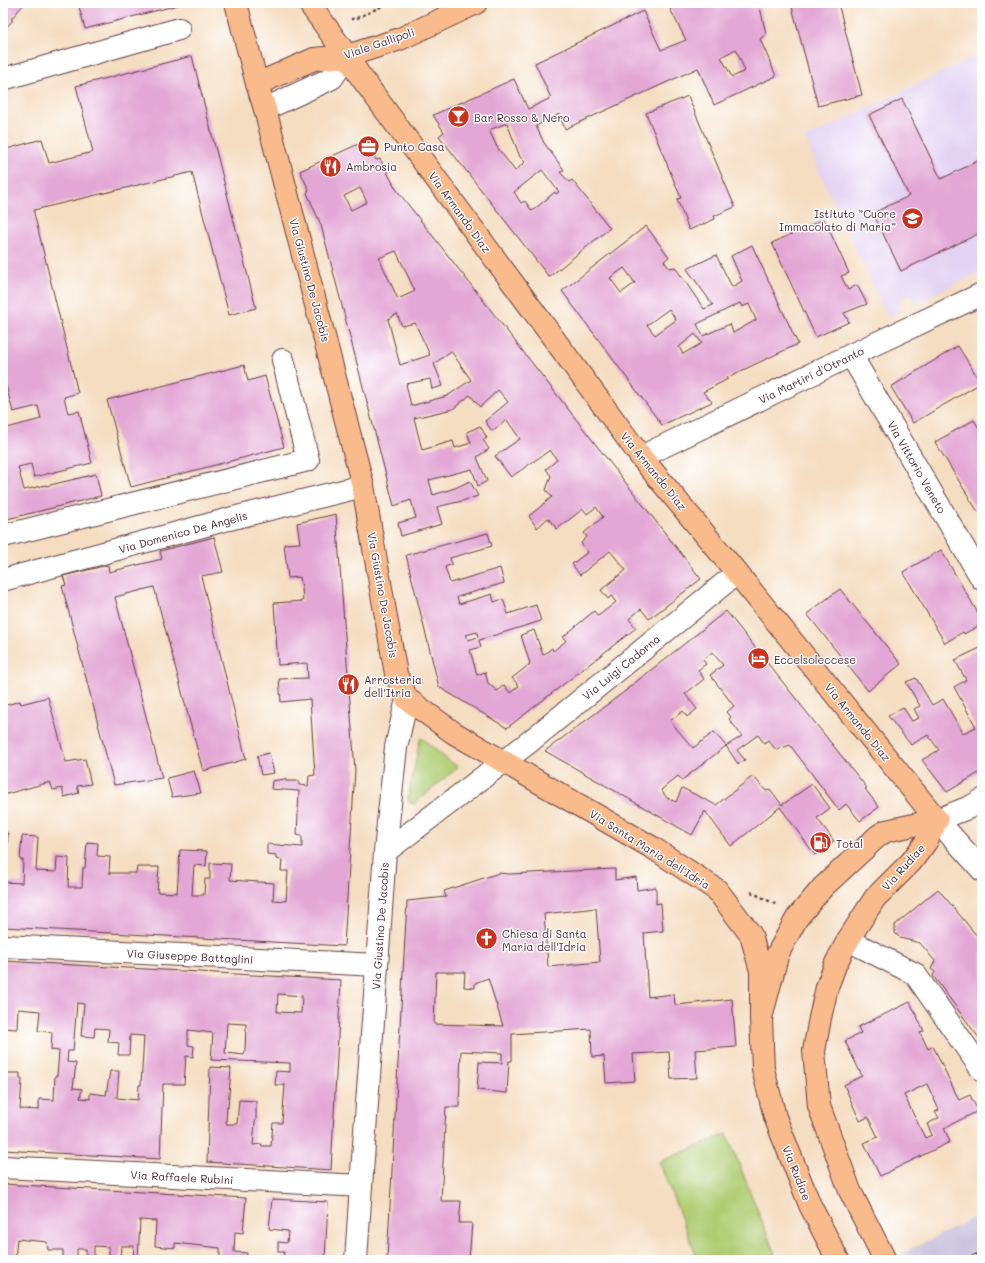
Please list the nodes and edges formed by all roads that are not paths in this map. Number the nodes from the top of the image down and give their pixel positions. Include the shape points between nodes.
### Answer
1 (236, 3) edge
2 (309, 3) edge
3 (476, 3) edge
4 (179, 28) dead end
5 (347, 56) junction
6 (3, 79) edge
7 (257, 84) junction
8 (265, 109) junction
9 (982, 294) edge
10 (851, 355) junction
11 (283, 360) dead end
12 (641, 457) junction
13 (363, 486) junction
14 (3, 536) edge
15 (738, 573) junction
16 (982, 578) edge
17 (3, 580) edge
18 (407, 699) junction
19 (503, 761) junction
20 (982, 800) edge
21 (937, 820) junction
22 (384, 852) junction
23 (982, 870) edge
24 (848, 940) junction
25 (3, 946) edge
26 (377, 965) junction
27 (761, 1018) junction
28 (982, 1070) edge
29 (3, 1167) edge
30 (361, 1186) junction
31 (356, 1260) edge
32 (838, 1260) edge
33 (885, 1260) edge

1 - 7 main road, Via Giustino De Jacobis
2 - 5 main road, Via Armando Diaz
3 - 5 main road, Viale Gallipoli via 400,38
4 - 6 street
5 - 7 main road, Viale Gallipoli via 314,59
5 - 8 street via 332,78
5 - 12 main road, Via Armando Diaz
7 - 8 main road, Via Giustino De Jacobis
8 - 13 main road, Via Giustino De Jacobis
9 - 10 street, Via Martiri d'Otranto
10 - 12 street, Via Martiri d'Otranto
10 - 16 street, Via Vittorio Veneto
11 - 14 street via 308,460
12 - 15 main road, Via Armando Diaz
13 - 17 street, Via Domenico De Angelis
13 - 18 main road, Via Giustino De Jacobis via 396,674
15 - 19 street, Via Luigi Cadorna
15 - 21 main road, Via Armando Diaz
18 - 19 main road, Via Santa Maria dell'Idria via 454,733
18 - 22 street, Via Giustino De Jacobis via 396,747
19 - 22 street, Via Luigi Cadorna
19 - 27 main road, Via Santa Maria dell'Idria via 653,848 717,890 751,935 761,971
20 - 21 street
21 - 23 street, Via Armando Diaz
21 - 24 main road, Via Rudiae via 926,842 911,862 875,898
21 - 27 main road, Via Rudiae via 886,831 823,887 797,918 778,954
22 - 26 street, Via Giustino De Jacobis
24 - 28 street via 915,974
24 - 33 main road, Via Rudiae via 827,987 814,1052 819,1106 850,1191
25 - 26 street, Via Giuseppe Battaglini
26 - 30 street, Via Giustino De Jacobis
27 - 32 main road, Via Rudiae via 763,1069 775,1117 810,1205
29 - 30 street, Via Raffaele Rubini
30 - 31 street, Via Giustino De Jacobis

